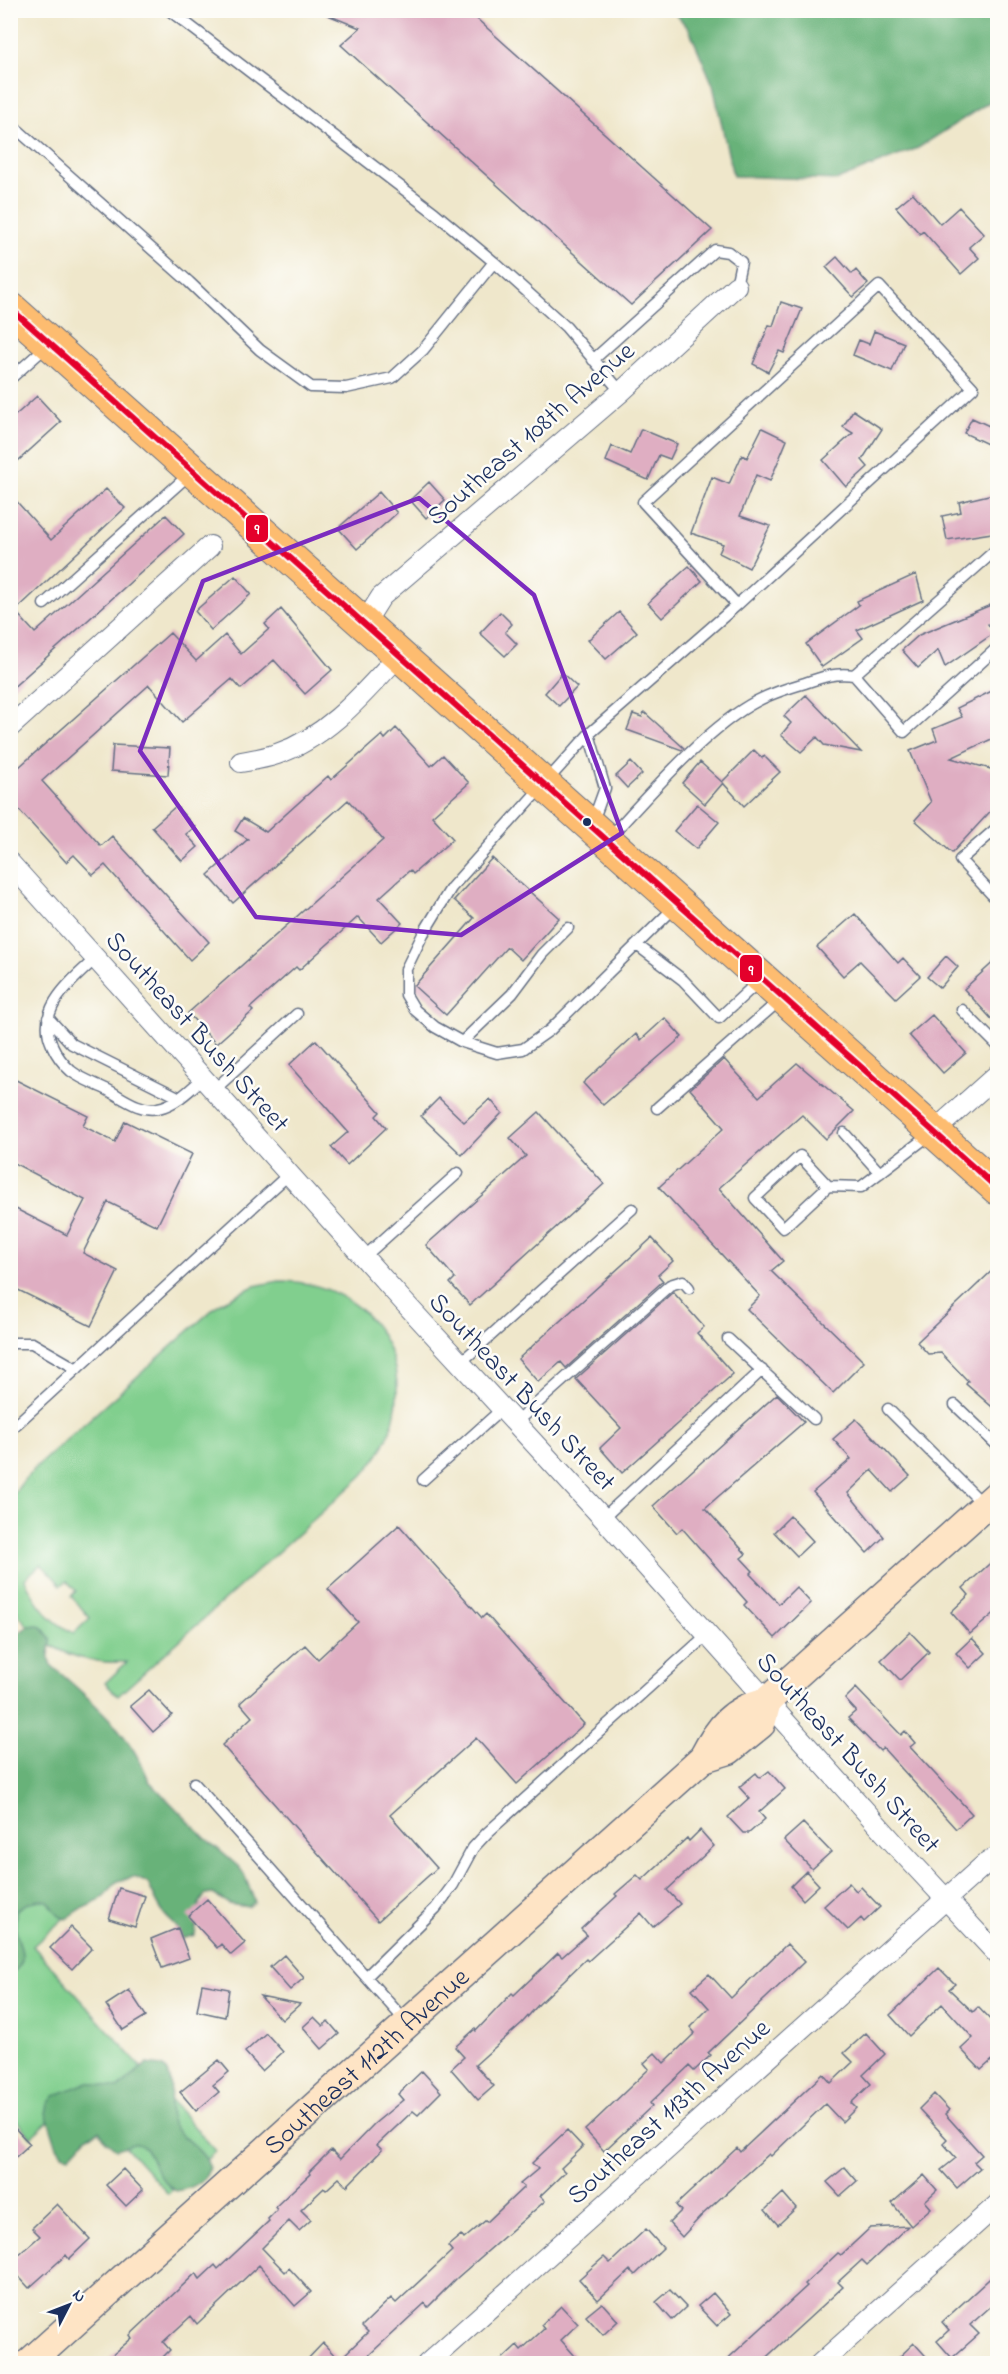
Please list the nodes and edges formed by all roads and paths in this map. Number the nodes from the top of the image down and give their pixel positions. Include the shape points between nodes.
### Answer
1 (169, 10) edge
2 (10, 123) edge
3 (494, 262) junction
4 (736, 286) joint
5 (10, 308) edge
6 (50, 344) junction
7 (593, 360) junction
8 (10, 380) edge
9 (621, 392) junction
10 (193, 472) junction
11 (210, 546) dead end
12 (998, 548) edge
13 (44, 604) dead end
14 (737, 605) junction
15 (364, 624) junction
16 (998, 647) edge
17 (399, 656) junction
18 (854, 675) junction
19 (10, 727) edge
20 (589, 734) junction
21 (241, 762) dead end
22 (543, 784) junction
23 (998, 827) edge
24 (598, 834) junction
25 (10, 863) edge
26 (998, 901) edge
27 (678, 905) junction
28 (568, 928) dead end
29 (637, 945) junction
30 (96, 958) junction
31 (772, 988) junction
32 (962, 1010) dead end
33 (297, 1014) dead end
34 (48, 1018) junction
35 (462, 1042) junction
36 (998, 1046) edge
37 (998, 1074) edge
38 (209, 1084) junction
39 (180, 1098) junction
40 (657, 1108) dead end
41 (933, 1132) junction
42 (844, 1133) dead end
43 (458, 1173) dead end
44 (880, 1173) junction
45 (289, 1174) junction
46 (828, 1186) junction
47 (998, 1190) edge
48 (632, 1209) dead end
49 (364, 1257) junction
50 (689, 1288) dead end
51 (728, 1339) dead end
52 (10, 1343) edge
53 (460, 1363) junction
54 (76, 1369) junction
55 (762, 1370) junction
56 (955, 1405) dead end
57 (888, 1409) dead end
58 (508, 1416) junction
59 (814, 1419) dead end
60 (10, 1430) edge
61 (997, 1447) edge
62 (423, 1480) dead end
63 (991, 1500) edge
64 (603, 1518) junction
65 (708, 1634) junction
66 (767, 1701) junction
67 (194, 1783) dead end
68 (998, 1856) edge
69 (946, 1899) junction
70 (998, 1955) edge
71 (366, 1977) junction
72 (407, 2024) junction
73 (998, 2204) edge
74 (28, 2364) edge
75 (427, 2364) edge
76 (820, 2364) edge

1 - 3 lane
2 - 3 lane via 260,350 311,387 346,388 392,378 423,350
3 - 7 lane via 566,327
4 - 7 lane via 741,262 728,252 715,250
4 - 9 street, Southeast 108th Avenue
5 - 6 main road
6 - 8 lane
6 - 10 main road
7 - 9 lane
9 - 15 street, Southeast 108th Avenue via 381,597
10 - 13 lane
10 - 15 main road
11 - 19 street
12 - 18 lane
14 - 14 lane via 643,502 879,286 974,388
14 - 20 lane
15 - 17 main road
16 - 18 lane via 904,732
17 - 21 street via 339,718 308,739 278,753
17 - 22 main road
18 - 24 lane via 823,676 755,702
20 - 22 lane
20 - 24 lane via 605,788
22 - 24 main road
22 - 35 lane via 451,888 406,969 406,995 415,1010
23 - 26 lane via 960,860
24 - 27 main road
25 - 30 street, Southeast Bush Street
27 - 29 lane
27 - 31 main road
28 - 35 lane via 512,994
29 - 31 lane via 683,980 719,1018
29 - 35 lane via 550,1030 523,1049 497,1053
30 - 34 lane via 60,994
30 - 38 street, Southeast Bush Street
31 - 40 lane
31 - 41 main road
32 - 36 lane
33 - 38 lane
34 - 39 lane via 72,1044
34 - 39 lane via 48,1036 71,1071 143,1108 159,1108
37 - 41 street
38 - 39 lane
38 - 45 street, Southeast Bush Street
41 - 44 lane
41 - 47 main road
42 - 44 lane
43 - 49 lane
44 - 46 lane via 861,1187
45 - 49 street, Southeast Bush Street
45 - 54 lane
46 - 46 lane via 783,1228 755,1198 800,1156
48 - 53 lane
49 - 53 street, Southeast Bush Street
50 - 58 lane via 683,1281 670,1285
51 - 55 lane
52 - 54 lane via 32,1343
53 - 58 street, Southeast Bush Street
54 - 60 lane
55 - 59 lane
55 - 64 lane
56 - 61 lane
57 - 63 lane
58 - 62 lane via 464,1444
58 - 64 street, Southeast Bush Street
63 - 66 street, Southeast 112th Avenue
64 - 65 street, Southeast Bush Street
65 - 66 street, Southeast Bush Street
65 - 71 lane via 487,1833 473,1848 436,1908
66 - 69 street, Southeast Bush Street
66 - 72 street, Southeast 112th Avenue via 761,1724 729,1750 703,1758
67 - 71 lane
68 - 69 street, Southeast 113th Avenue
69 - 70 street, Southeast Bush Street
69 - 75 street, Southeast 113th Avenue
71 - 72 lane
72 - 74 street, Southeast 112th Avenue
73 - 76 street

